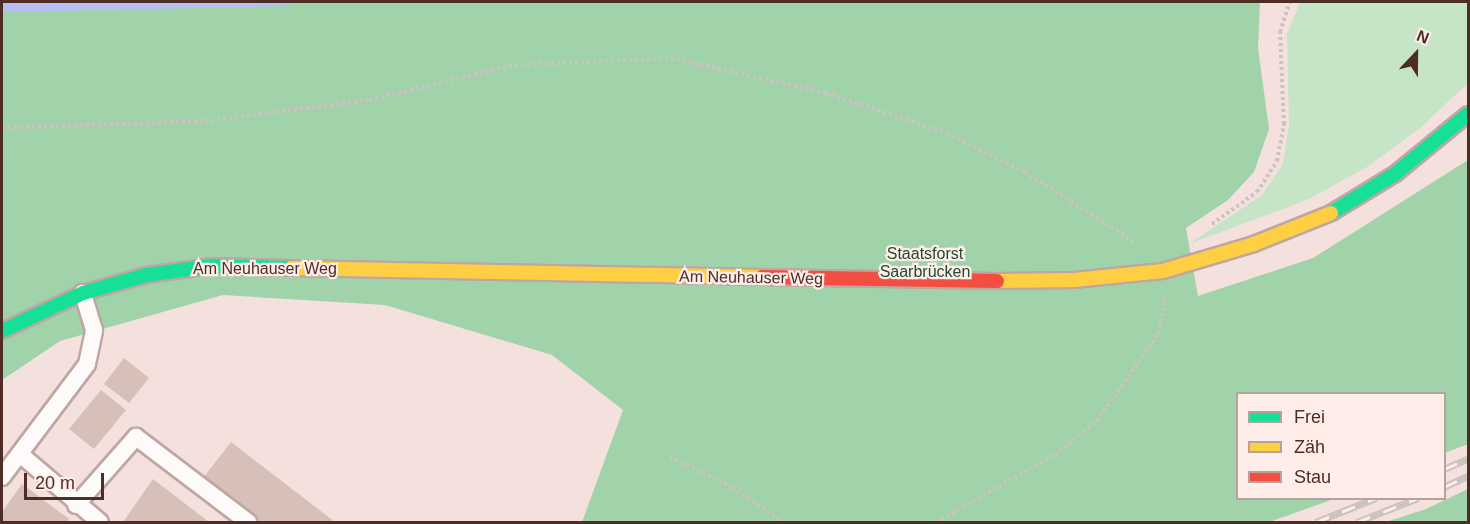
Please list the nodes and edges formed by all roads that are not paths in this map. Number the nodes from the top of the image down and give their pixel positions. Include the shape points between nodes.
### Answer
1 (1468, 114) edge
2 (83, 293) junction
3 (2, 331) edge
4 (20, 454) junction
5 (2, 477) edge
6 (76, 504) junction
7 (100, 522) edge
8 (248, 522) edge

1 - 2 street, Am Neuhauser Weg via 1395,174 1331,213 1254,244 1163,271 1074,279 962,281 212,266 146,275
2 - 3 street, Am Neuhauser Weg
2 - 4 lane via 94,330 87,364
4 - 5 lane
4 - 6 lane
6 - 7 lane
6 - 8 lane via 136,437

